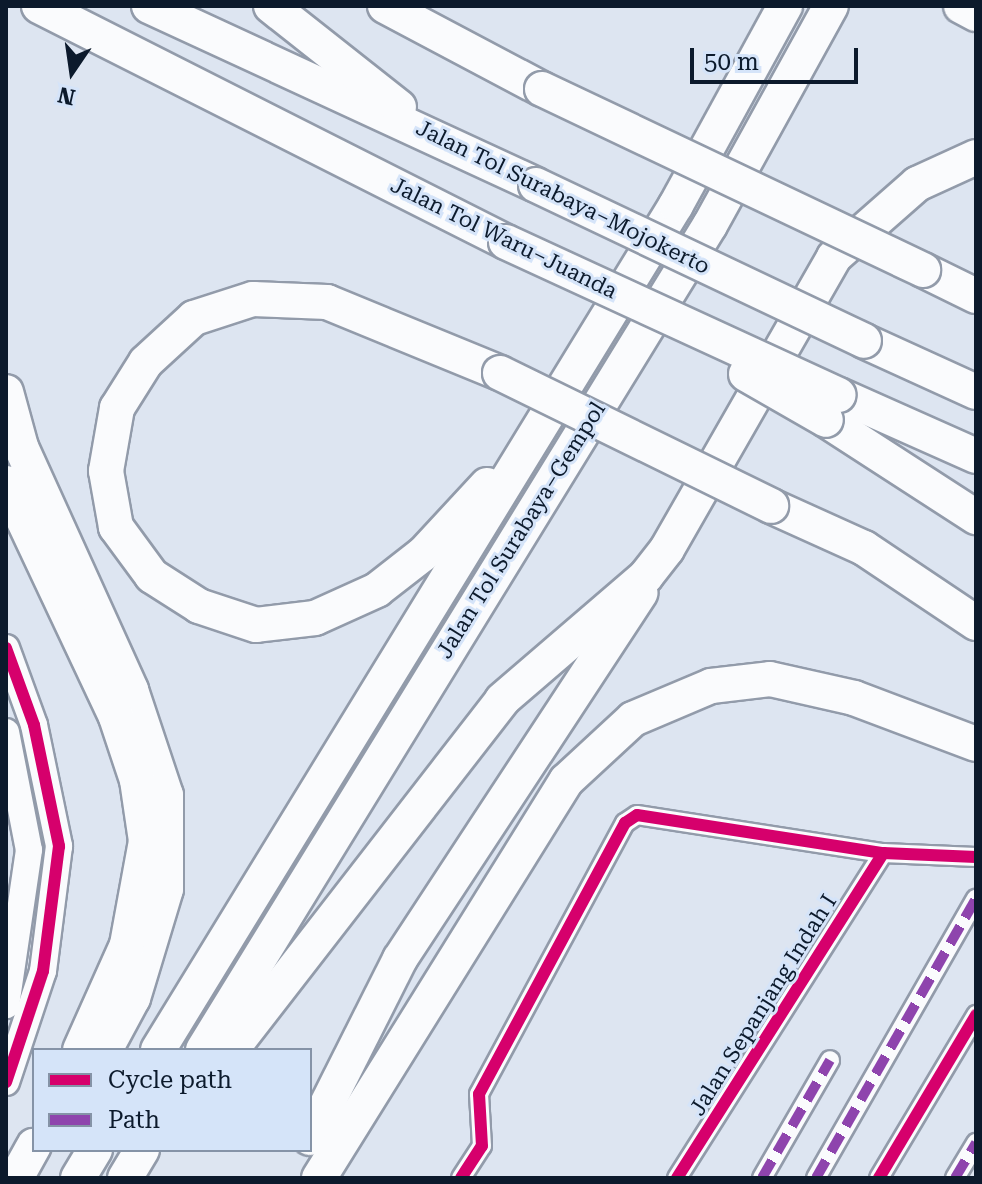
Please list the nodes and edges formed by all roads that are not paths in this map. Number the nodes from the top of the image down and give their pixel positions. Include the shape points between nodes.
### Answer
1 (39, 6) edge
2 (149, 6) edge
3 (271, 6) edge
4 (385, 6) edge
5 (785, 6) edge
6 (831, 6) edge
7 (840, 6) edge
8 (961, 6) edge
9 (976, 14) edge
10 (809, 48) junction
11 (431, 133) junction
12 (976, 157) edge
13 (976, 296) edge
14 (576, 365) junction
15 (6, 392) edge
16 (976, 392) edge
17 (832, 407) junction
18 (976, 456) edge
19 (6, 483) edge
20 (976, 517) edge
21 (667, 549) junction
22 (976, 623) edge
23 (6, 648) edge
24 (6, 732) edge
25 (976, 744) edge
26 (883, 853) junction
27 (976, 857) edge
28 (976, 899) edge
29 (6, 1005) edge
30 (976, 1015) edge
31 (81, 1048) edge
32 (106, 1048) edge
33 (159, 1048) edge
34 (204, 1048) edge
35 (233, 1048) edge
36 (830, 1060) dead end
37 (6, 1082) edge
38 (312, 1134) edge
39 (976, 1143) edge
40 (32, 1150) edge
41 (49, 1152) edge
42 (94, 1152) edge
43 (141, 1152) edge
44 (305, 1152) edge
45 (16, 1178) edge
46 (35, 1178) edge
47 (78, 1178) edge
48 (125, 1178) edge
49 (296, 1178) edge
50 (319, 1178) edge
51 (461, 1178) edge
52 (677, 1178) edge
53 (762, 1178) edge
54 (816, 1178) edge
55 (879, 1178) edge
56 (955, 1178) edge

1 - 17 highway, Jalan Tol Waru–Juanda, bridge
2 - 11 highway, Jalan Tol Surabaya–Mojokerto
3 - 11 highway
4 - 13 highway, bridge via 542,89
5 - 14 highway, Jalan Tol Surabaya–Gempol via 676,205
6 - 10 highway, Jalan Tol Surabaya–Gempol
7 - 10 highway
8 - 9 highway
10 - 34 highway, Jalan Tol Surabaya–Gempol via 710,225
11 - 16 highway, Jalan Tol Surabaya–Mojokerto, bridge
12 - 21 highway via 917,184 834,257
14 - 22 highway, bridge via 485,487 423,554 377,590 315,618 256,625 199,606 152,576 116,527 106,471 117,408 146,362 194,318 253,299 327,302 500,373 771,506 864,548
14 - 33 highway, Jalan Tol Surabaya–Gempol
15 - 32 highway via 21,447 131,690 166,795 166,889 133,998
17 - 18 highway, Jalan Tol Waru–Juanda
17 - 20 highway
19 - 31 highway via 116,717 137,780 146,841 127,945
21 - 35 highway via 646,576 502,700
21 - 38 highway via 400,959
23 - 37 street via 34,725 59,846 43,971
24 - 29 street via 29,850
25 - 50 highway via 854,698 770,679 711,686 633,719 566,781
26 - 27 street
26 - 51 street via 637,815 625,823 479,1094 482,1146
26 - 52 street, Jalan Sepanjang Indah I
28 - 54 street
30 - 55 street
36 - 53 street
39 - 56 street
40 - 45 highway
41 - 46 highway
42 - 47 highway
43 - 48 highway
44 - 49 highway

